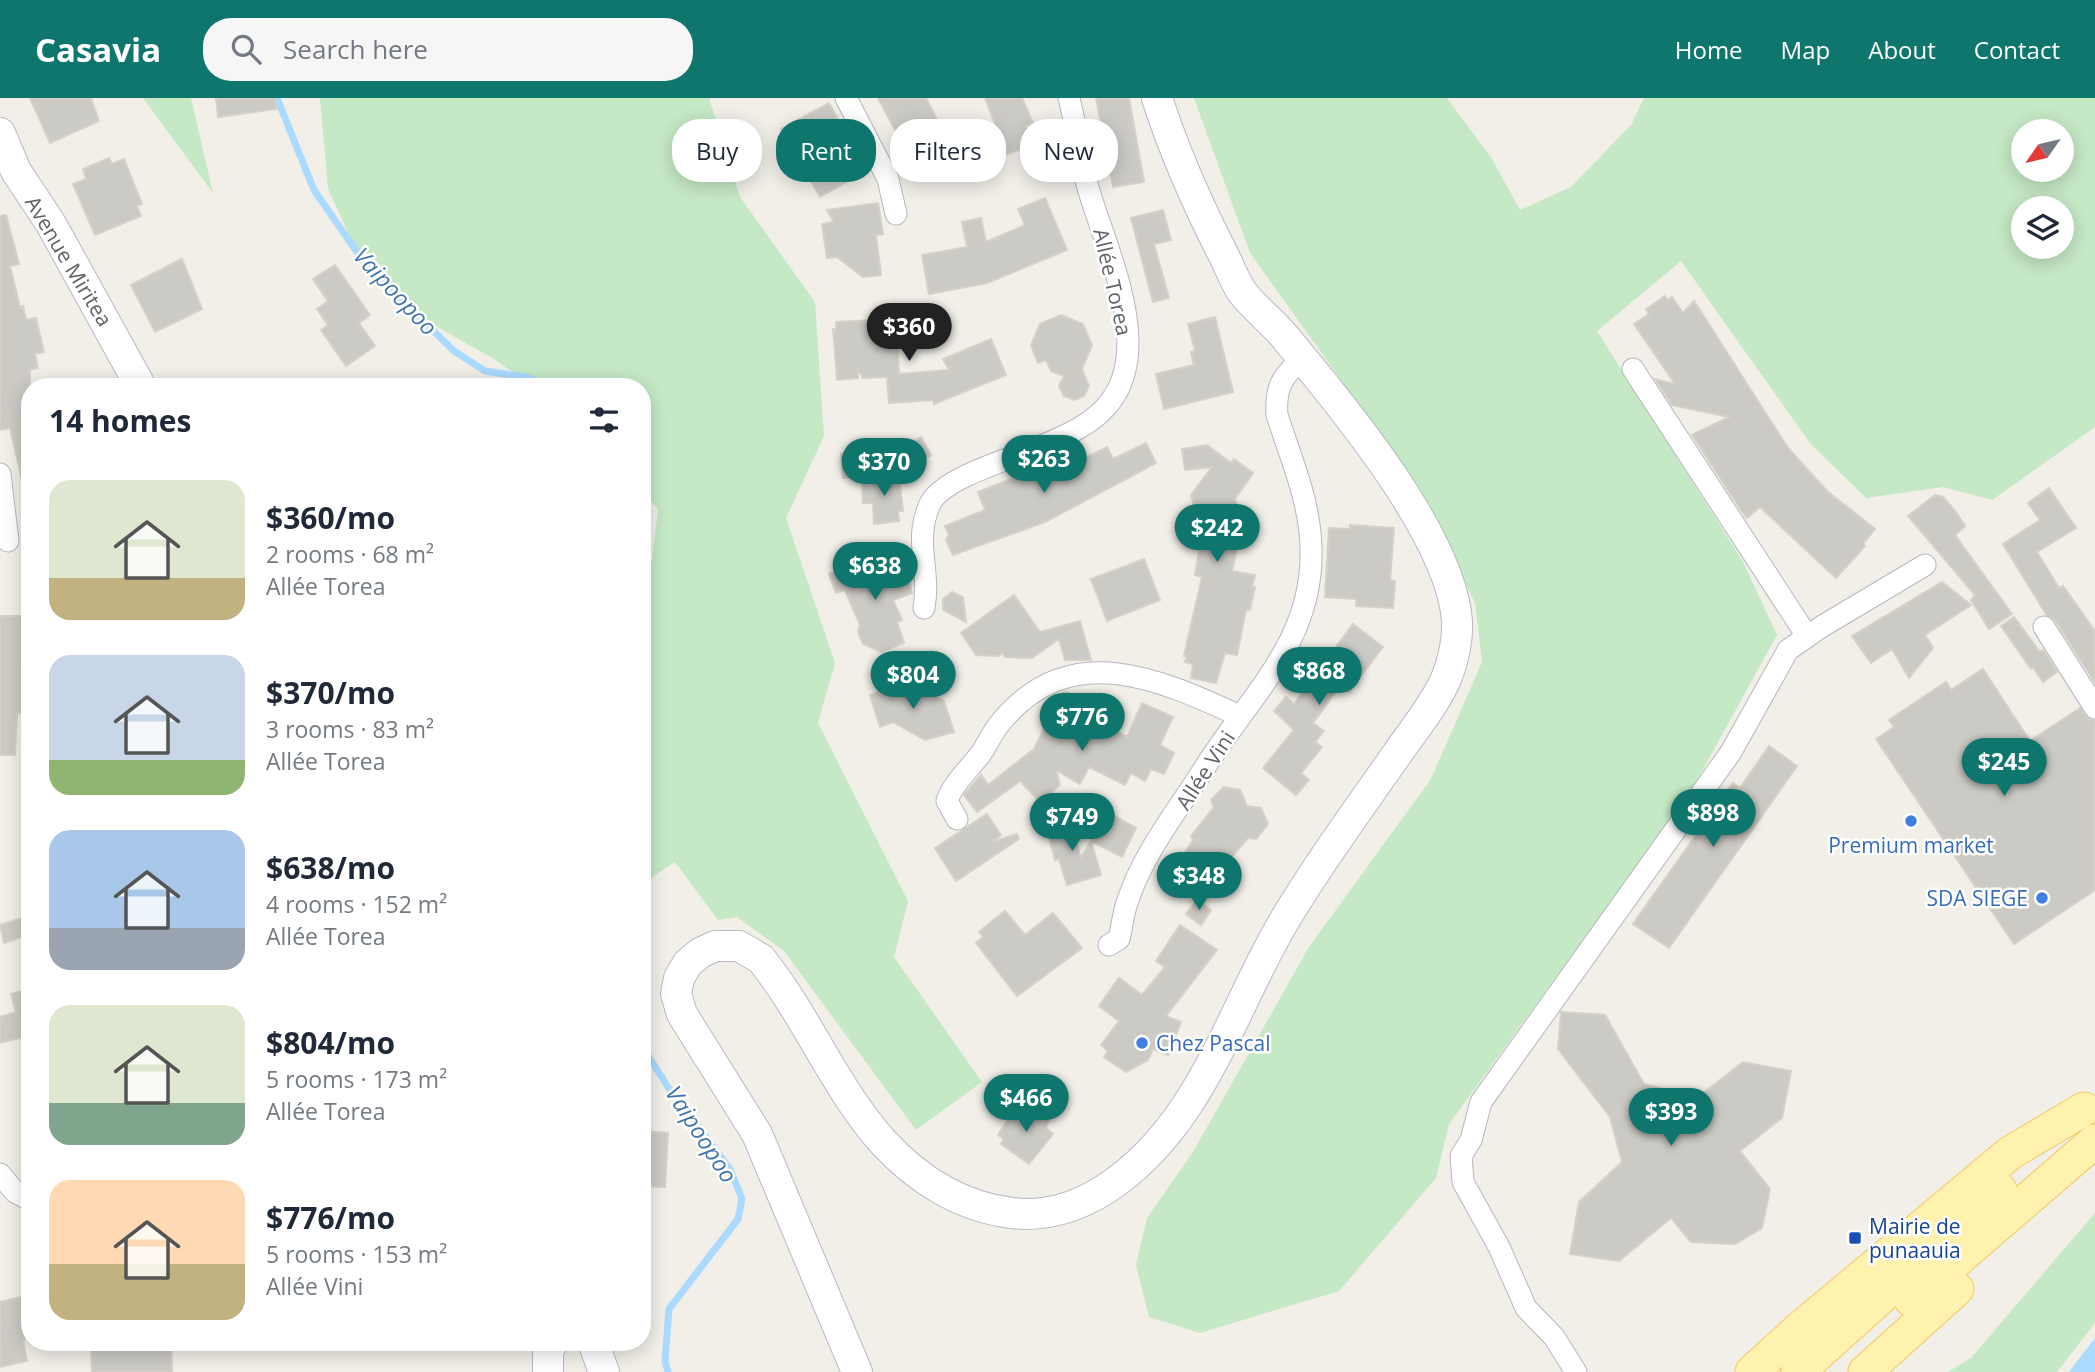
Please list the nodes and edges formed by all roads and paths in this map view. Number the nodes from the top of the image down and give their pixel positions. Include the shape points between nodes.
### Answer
1 (846, 98) edge
2 (1069, 98) edge
3 (1157, 98) edge
4 (0, 133) edge
5 (896, 214) dead end
6 (1302, 359) junction
7 (1633, 369) dead end
8 (136, 378) edge
9 (0, 474) edge
10 (8, 541) dead end
11 (1925, 565) dead end
12 (925, 608) dead end
13 (2043, 627) dead end
14 (1807, 636) junction
15 (2095, 708) edge
16 (1240, 716) junction
17 (957, 818) dead end
18 (1109, 945) dead end
19 (2090, 1103) edge
20 (2095, 1141) edge
21 (2095, 1158) edge
22 (0, 1174) edge
23 (21, 1195) edge
24 (1554, 1337) junction
25 (548, 1351) edge
26 (596, 1351) edge
27 (548, 1372) edge
28 (604, 1372) edge
29 (857, 1372) edge
30 (1564, 1372) edge
31 (1576, 1372) edge
32 (1752, 1372) edge
33 (1798, 1372) edge
34 (1831, 1372) edge
35 (1866, 1372) edge

1 - 5 street via 888,178
2 - 12 street, Allée Torea via 1126,324 1125,373 1104,410 942,490 931,501 920,541
3 - 6 main road via 1206,221 1243,293
4 - 8 main road, Avenue Miritea via 16,171 58,236
6 - 16 street, Allée Vini via 1279,383 1276,398 1277,415 1308,513 1307,592 1274,672
6 - 29 main road via 1379,456 1424,529 1451,590 1457,622 1454,654 1438,695 1294,903 1194,1097 1154,1151 1126,1175 1069,1208 1026,1214 968,1202 914,1172 886,1144 841,1084 777,980 750,950 729,944 715,946 695,957 679,978 676,994 682,1014 748,1115
7 - 14 street
9 - 10 street
11 - 14 street
13 - 15 street
14 - 24 street via 1788,650 1710,783 1481,1102 1471,1140 1461,1156 1463,1182 1526,1308
16 - 17 street via 1144,678 1106,671 1066,676 1029,696 1001,722 950,791 947,801
16 - 18 street, Allée Vini via 1150,853 1127,902 1119,939
19 - 32 main road via 2010,1153
19 - 33 main road via 2045,1150
20 - 34 main road
21 - 35 main road via 2087,1173
22 - 23 street
24 - 30 street
24 - 31 street
25 - 27 main road
26 - 28 main road

